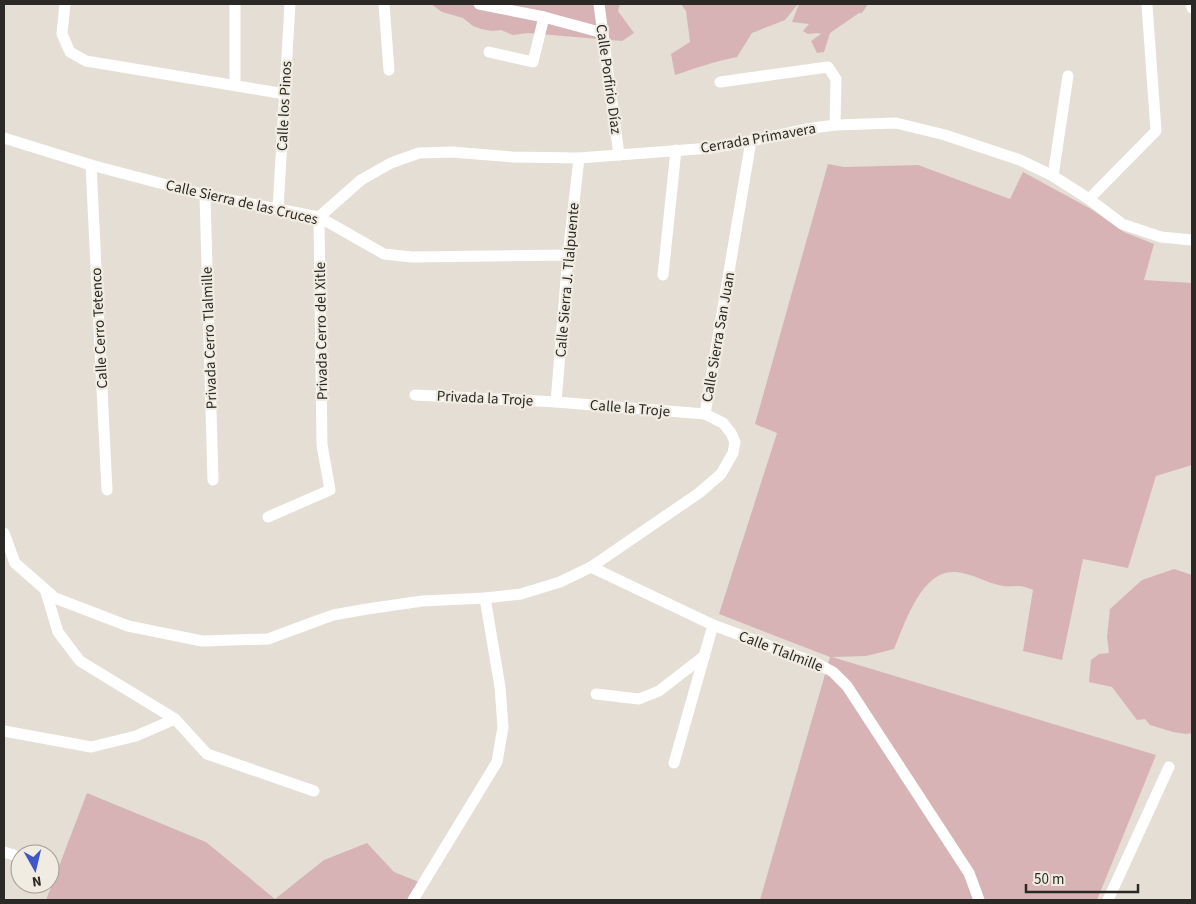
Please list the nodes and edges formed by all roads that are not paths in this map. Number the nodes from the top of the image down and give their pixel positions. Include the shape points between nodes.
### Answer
1 (64, 4) edge
2 (235, 4) edge
3 (290, 4) edge
4 (384, 4) edge
5 (479, 4) edge
6 (599, 4) edge
7 (1191, 4) edge
8 (1147, 5) edge
9 (1192, 8) edge
10 (544, 17) junction
11 (603, 33) junction
12 (489, 52) dead end
13 (389, 70) dead end
14 (1068, 76) dead end
15 (720, 82) dead end
16 (235, 85) junction
17 (285, 94) junction
18 (835, 125) junction
19 (4, 138) edge
20 (751, 142) junction
21 (676, 150) junction
22 (619, 155) junction
23 (579, 158) junction
24 (91, 165) junction
25 (1054, 176) junction
26 (204, 195) junction
27 (1089, 198) junction
28 (278, 209) junction
29 (319, 218) junction
30 (1192, 240) edge
31 (568, 255) junction
32 (663, 275) dead end
33 (415, 395) dead end
34 (556, 402) junction
35 (704, 414) junction
36 (213, 480) dead end
37 (107, 490) dead end
38 (268, 516) dead end
39 (4, 533) edge
40 (591, 567) junction
41 (45, 589) junction
42 (485, 598) junction
43 (713, 625) junction
44 (704, 656) junction
45 (596, 694) dead end
46 (175, 719) junction
47 (4, 731) edge
48 (674, 763) dead end
49 (1169, 767) dead end
50 (314, 791) dead end
51 (413, 900) edge
52 (979, 900) edge
53 (1108, 900) edge

1 - 16 street via 62,34 70,52 86,61
2 - 16 street
3 - 17 street, Calle los Pinos
4 - 13 street
5 - 10 street
6 - 11 street, Calle Porfirio Díaz
7 - 9 street
8 - 27 street via 1156,131
10 - 11 street
10 - 12 street via 533,62
11 - 22 street, Calle Porfirio Díaz
14 - 25 street
15 - 18 street via 828,67 836,80
16 - 17 street
17 - 28 street, Calle los Pinos
18 - 20 street, Cerrada Primavera
18 - 25 street, Cerrada Primavera via 896,123 945,135 1020,160
19 - 24 street, Calle Sierra de las Cruces
20 - 21 street, Cerrada Primavera
20 - 35 street, Calle Sierra San Juan
21 - 22 street, Cerrada Primavera
21 - 32 street
22 - 23 street, Cerrada Primavera
23 - 29 street, Cerrada Primavera via 420,153 361,180
23 - 31 street, Calle Sierra J. Tlalpuente
24 - 26 street, Calle Sierra de las Cruces
24 - 37 street, Calle Cerro Tetenco
25 - 27 street, Cerrada Primavera
26 - 28 street, Calle Sierra de las Cruces
26 - 36 street, Privada Cerro Tlalmille
27 - 30 street, Cerrada Primavera via 1122,224 1161,237
28 - 29 street, Calle Sierra de las Cruces
29 - 31 street, Calle Sierra de las Cruces via 384,254 412,257
29 - 38 street, Privada Cerro del Xitle via 322,445 330,490
31 - 34 street, Calle Sierra J. Tlalpuente
33 - 34 street, Privada la Troje
34 - 35 street, Calle la Troje
35 - 40 street, Calle Sierra San Juan via 723,423 735,442 734,453 721,474 699,493
39 - 41 street via 15,563
40 - 42 street via 560,582 521,594
40 - 43 street, Calle Tlalmille
41 - 42 street via 55,598 128,626 202,641 268,639 333,615 422,600
41 - 46 street via 58,632 80,662
42 - 51 street via 500,687 503,727 497,762
43 - 44 street
43 - 52 street, Calle Tlalmille via 818,664 833,672 847,686 969,873
44 - 45 street via 659,691 639,699
44 - 48 street
46 - 47 street via 136,736 92,747
46 - 50 street via 207,754
49 - 53 street

